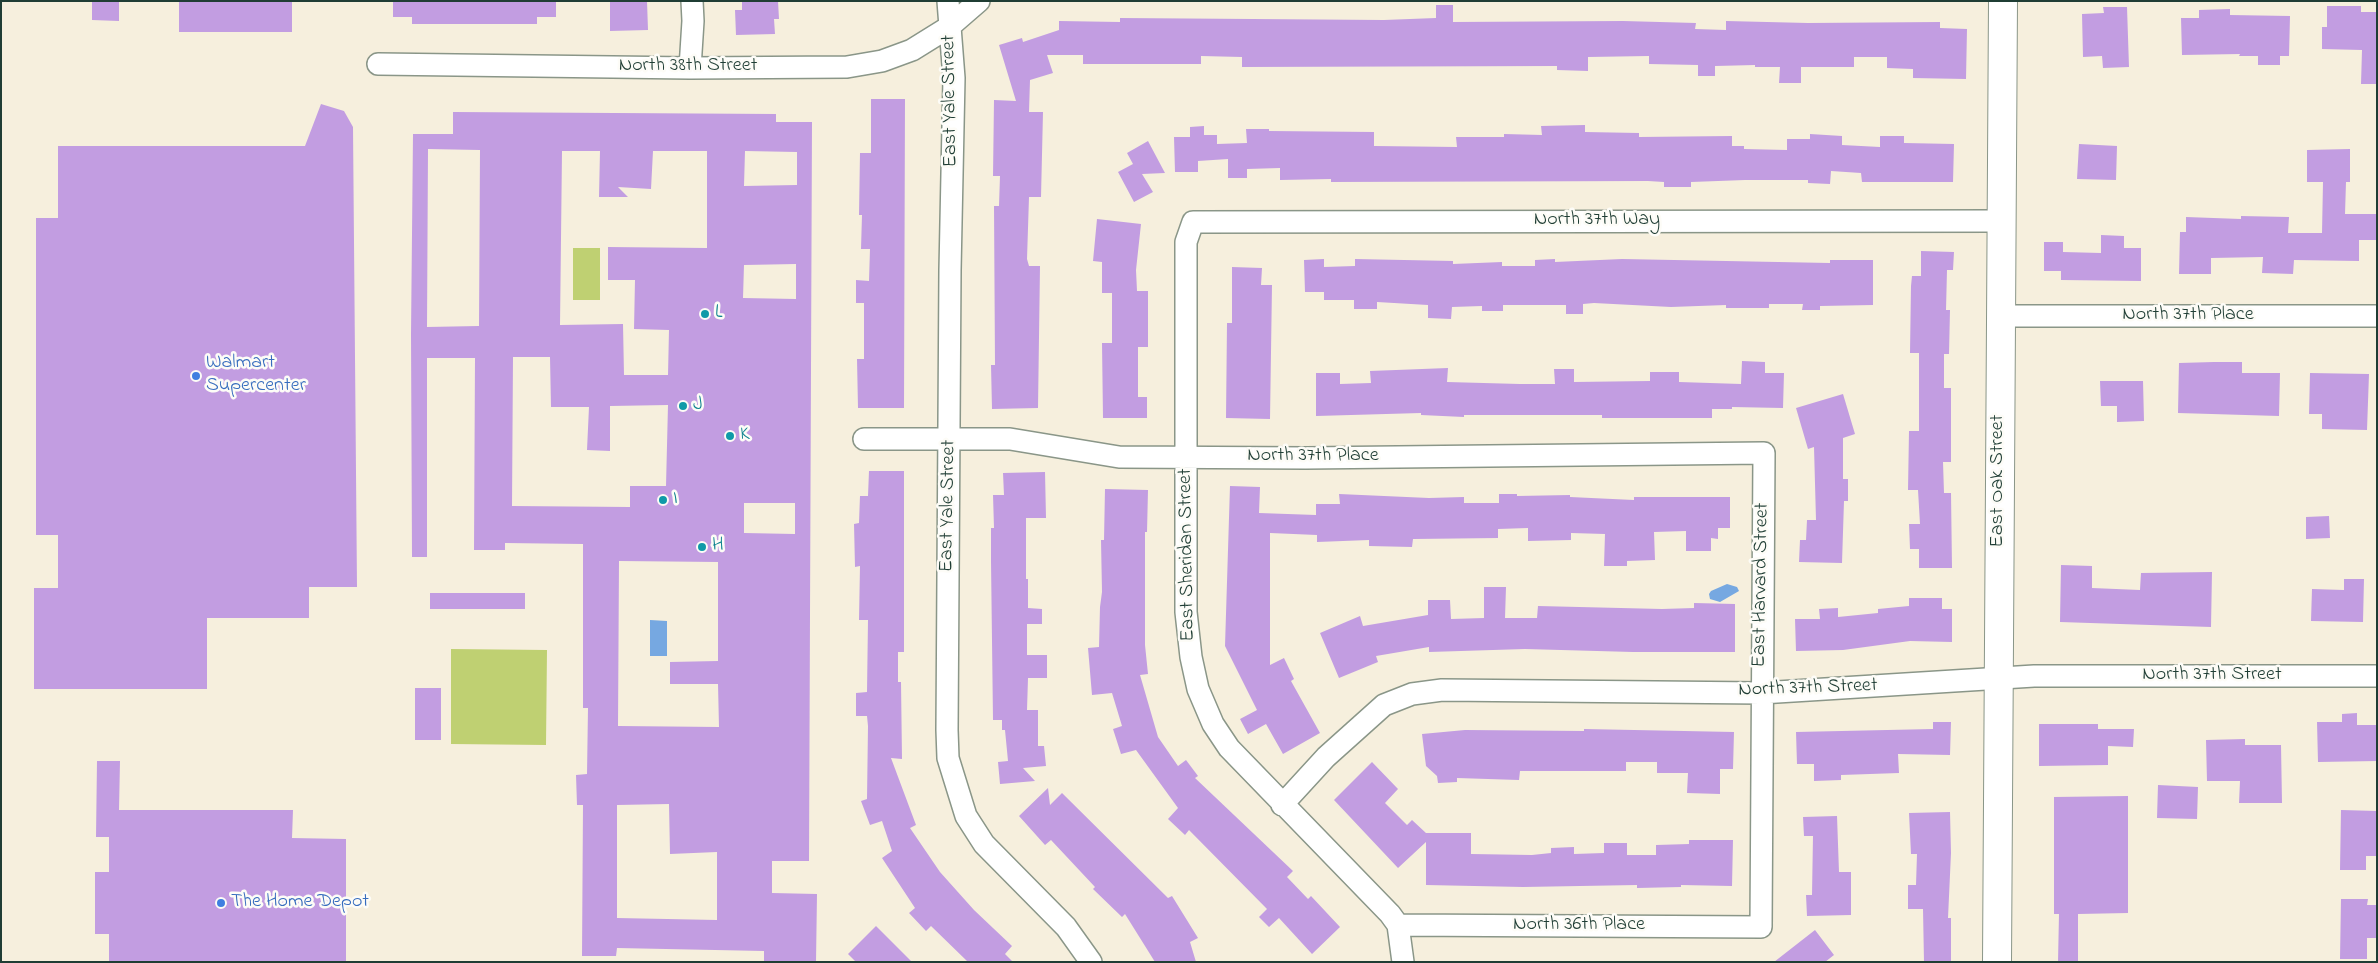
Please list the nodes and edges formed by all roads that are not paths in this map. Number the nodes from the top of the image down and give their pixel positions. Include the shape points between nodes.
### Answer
1 (692, 1) edge
2 (948, 1) edge
3 (979, 1) edge
4 (2003, 1) edge
5 (950, 27) junction
6 (378, 64) dead end
7 (690, 68) junction
8 (2001, 221) junction
9 (1193, 222) joint
10 (2000, 316) junction
11 (2377, 316) edge
12 (864, 438) dead end
13 (950, 439) junction
14 (1764, 452) joint
15 (1186, 457) junction
16 (2377, 676) edge
17 (1999, 679) junction
18 (1761, 693) junction
19 (1282, 805) junction
20 (1398, 925) junction
21 (1761, 927) joint
22 (1091, 962) edge
23 (1403, 962) edge
24 (1997, 962) edge

1 - 7 street
2 - 5 street, East Yale Street
3 - 5 street, North 38th Street
4 - 8 street, East Oak Street
5 - 7 street, North 38th Street via 912,50 882,61 847,67
5 - 13 street, East Yale Street via 954,78
6 - 7 street, North 38th Street
8 - 9 street, North 37th Way
8 - 10 street, East Oak Street
9 - 15 street, East Sheridan Street via 1186,242
10 - 11 street, North 37th Place
10 - 17 street, East Oak Street
12 - 13 street, North 37th Place
13 - 15 street, North 37th Place via 1010,439 1119,457
13 - 22 street, East Yale Street via 946,730 954,782 966,816 984,844 1066,927
14 - 15 street, North 37th Place
14 - 18 street, East Harvard Street
15 - 19 street, East Sheridan Street via 1186,612 1198,689 1213,724 1229,748
16 - 17 street, North 37th Street via 2034,676
17 - 18 street, North 37th Street
17 - 24 street, East Oak Street
18 - 19 street, North 37th Street via 1442,690 1412,694 1384,705 1326,757
18 - 21 street, East Harvard Street
19 - 20 street, East Sheridan Street via 1380,902
20 - 21 street, North 36th Place
20 - 23 street

